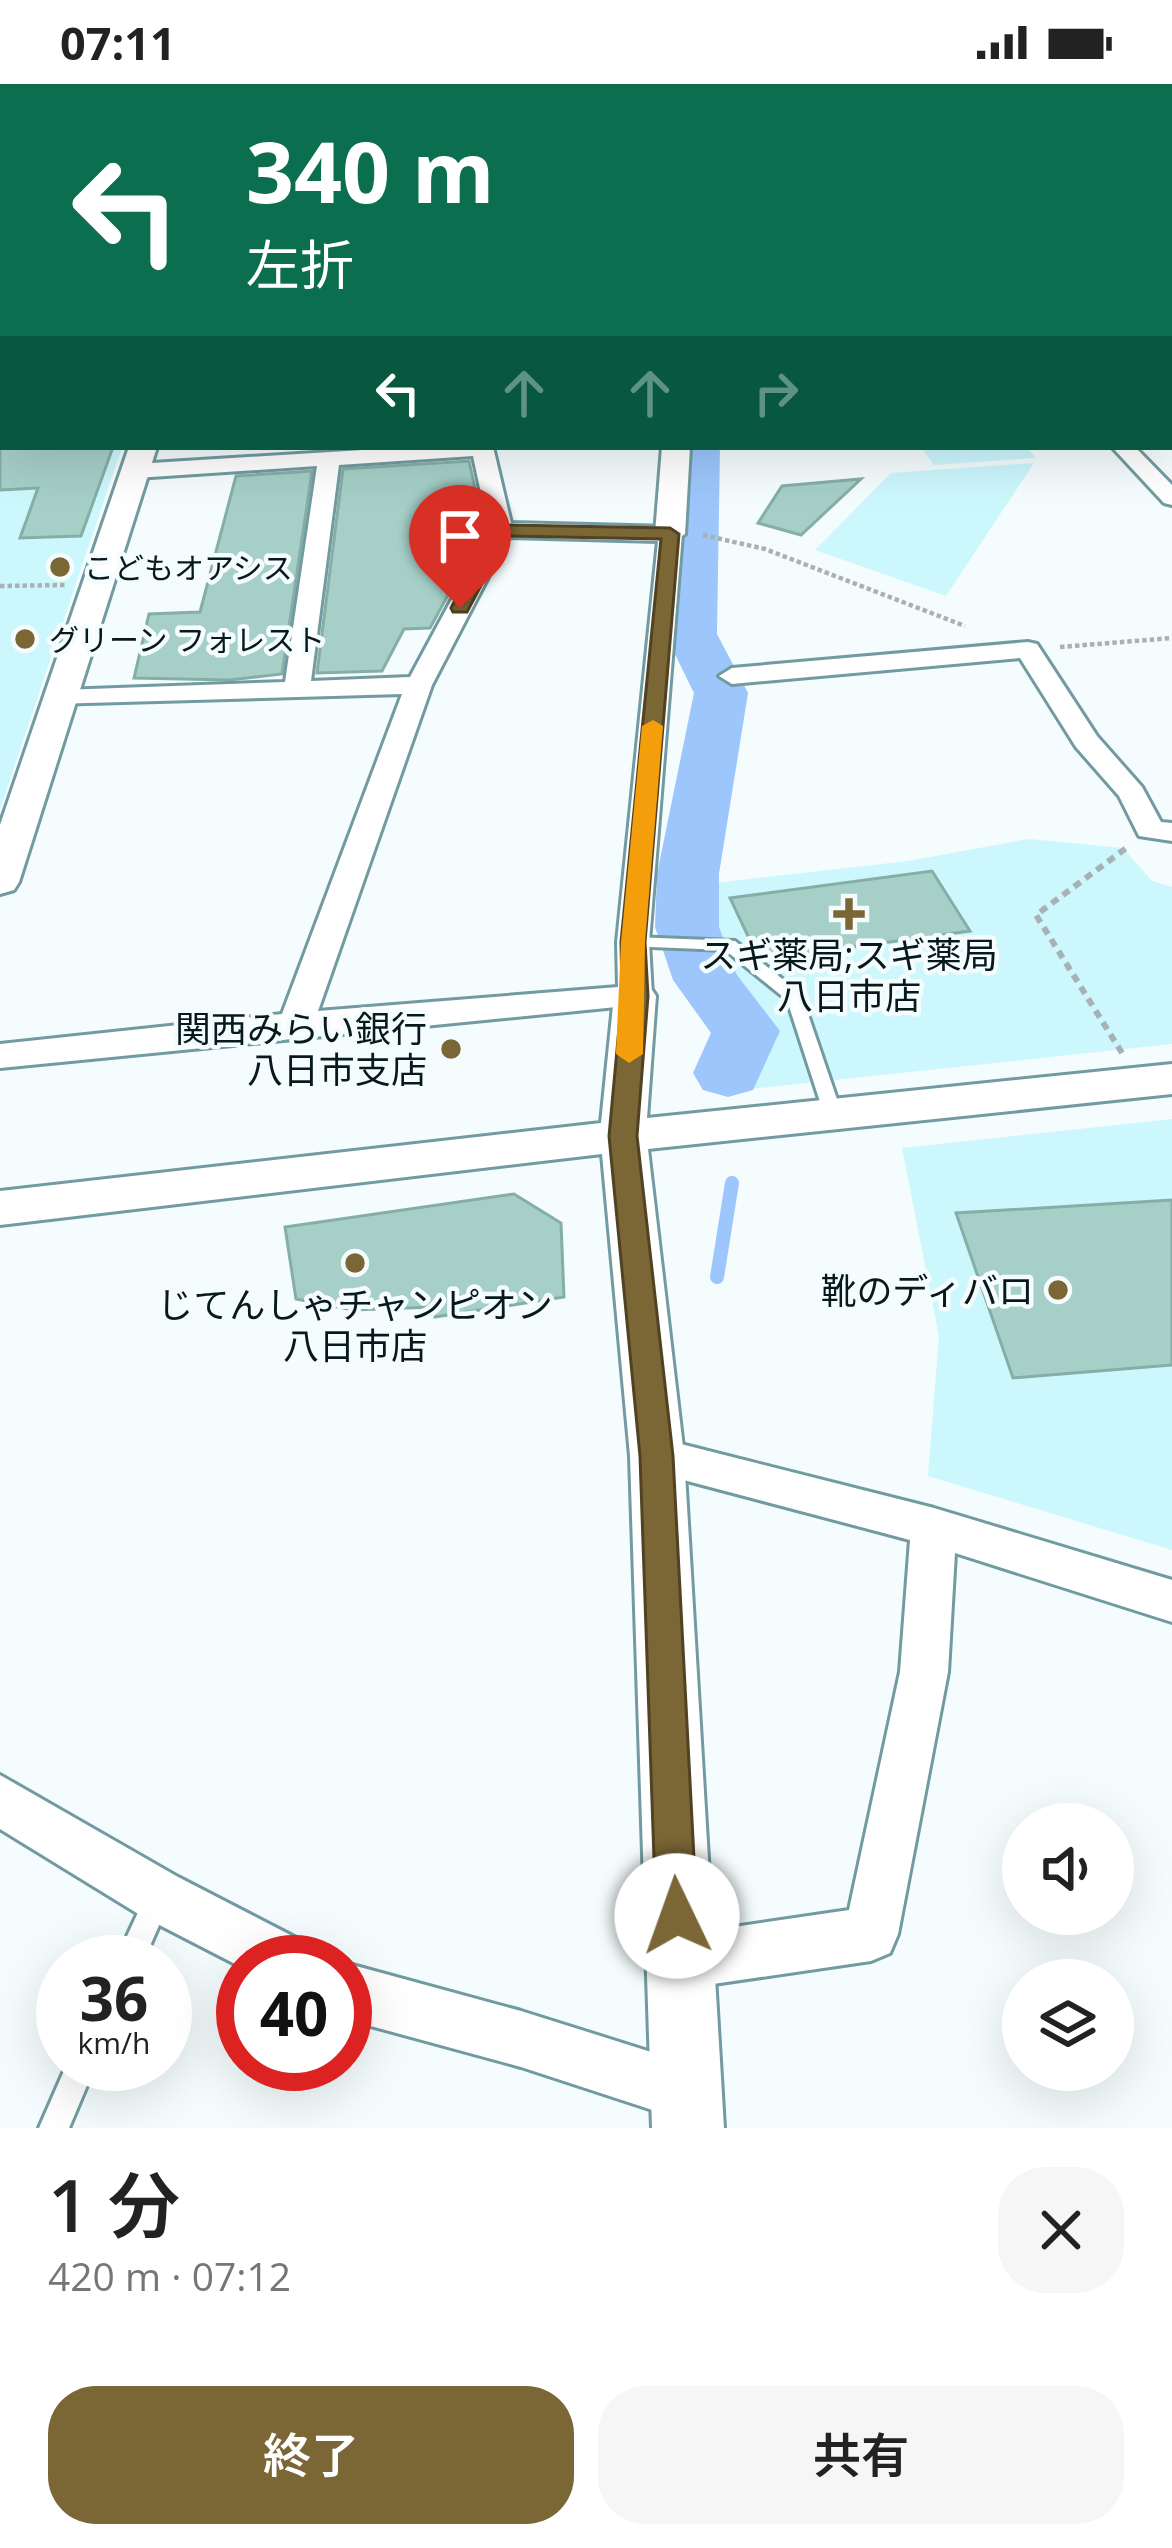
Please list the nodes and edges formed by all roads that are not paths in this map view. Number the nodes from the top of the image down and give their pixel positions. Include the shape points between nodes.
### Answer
1 (240, 84) edge
2 (292, 84) edge
3 (451, 450) edge
4 (482, 450) edge
5 (676, 450) edge
6 (1126, 450) edge
7 (329, 458) junction
8 (140, 459) edge
9 (1172, 498) edge
10 (501, 530) junction
11 (670, 534) junction
12 (732, 676) dead end
13 (419, 686) junction
14 (297, 689) junction
15 (62, 698) junction
16 (1161, 831) edge
17 (4, 859) edge
18 (633, 942) junction
19 (635, 996) junction
20 (296, 1024) junction
21 (0, 1056) edge
22 (1172, 1079) edge
23 (833, 1114) junction
24 (623, 1136) junction
25 (0, 1208) edge
26 (657, 1456) junction
27 (934, 1527) junction
28 (1172, 1601) edge
29 (0, 1800) edge
30 (159, 1896) junction
31 (141, 1935) edge
32 (234, 1935) edge
33 (679, 1962) junction
34 (372, 1998) edge
35 (70, 2091) edge
36 (687, 2110) edge
37 (54, 2128) edge

1 - 2 street
3 - 7 street
4 - 10 street
5 - 11 street
6 - 9 street
7 - 8 street
7 - 14 street
8 - 15 street
10 - 11 street
10 - 13 street
11 - 18 street
12 - 16 street via 1028,650 1087,741
13 - 14 street
13 - 20 street
14 - 15 street
15 - 17 street
18 - 19 street
18 - 23 lane via 729,945 795,998
19 - 20 street
19 - 24 street
20 - 21 street
22 - 23 street
23 - 24 street
24 - 25 street
24 - 26 street
26 - 27 street
26 - 33 street
27 - 28 street
27 - 33 street via 924,1672 871,1934
29 - 30 street
30 - 31 lane
30 - 32 street
33 - 36 street
34 - 36 street via 521,2039
35 - 37 lane

